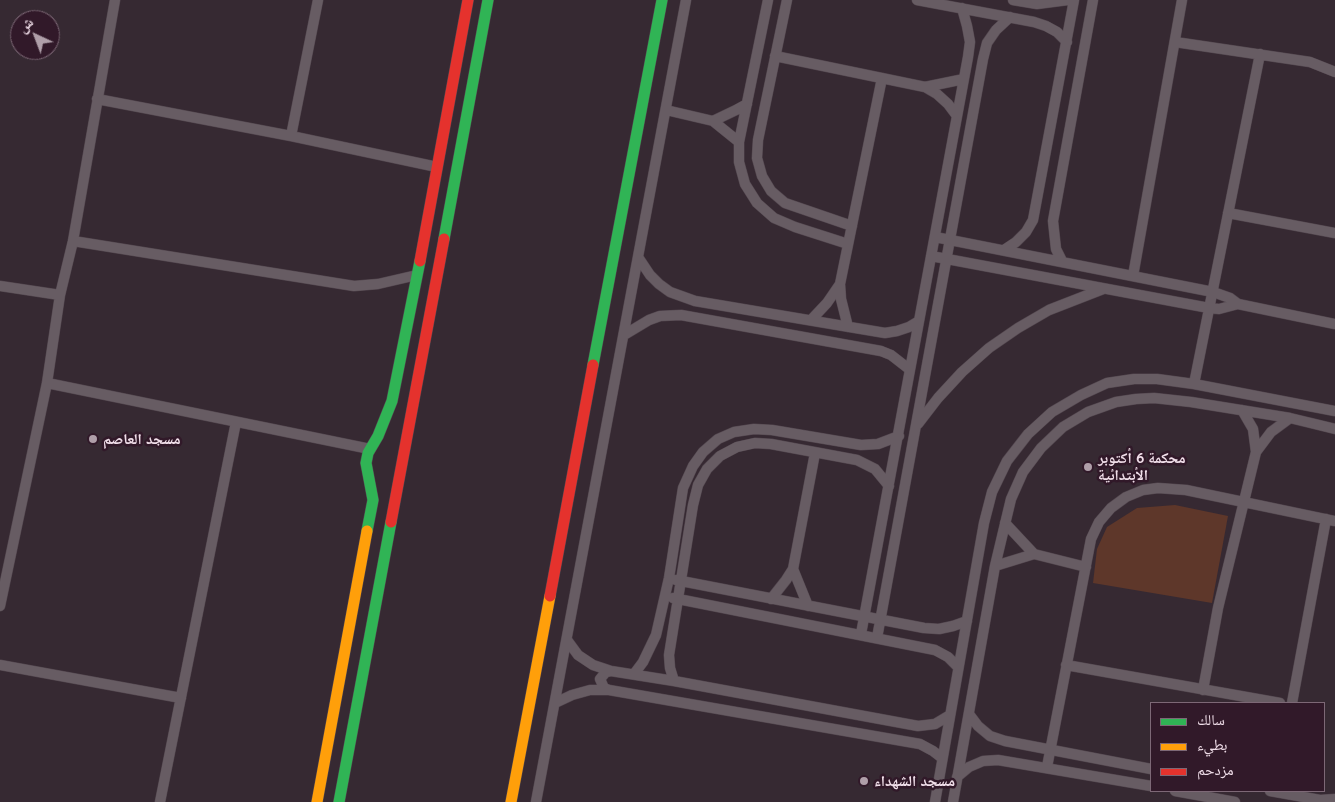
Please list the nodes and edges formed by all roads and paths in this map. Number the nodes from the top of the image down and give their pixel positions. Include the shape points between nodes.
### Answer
1 (115, 0) edge
2 (318, 0) edge
3 (468, 0) edge
4 (488, 0) edge
5 (662, 0) edge
6 (686, 0) edge
7 (768, 0) edge
8 (787, 0) edge
9 (917, 0) edge
10 (1013, 0) edge
11 (1068, 0) edge
12 (1074, 0) edge
13 (1093, 0) edge
14 (1182, 0) edge
15 (1037, 4) junction
16 (962, 8) junction
17 (1010, 17) junction
18 (1034, 22) junction
19 (1067, 42) junction
20 (1175, 42) junction
21 (1260, 54) junction
22 (776, 56) junction
23 (1335, 72) edge
24 (882, 78) junction
25 (964, 79) junction
26 (925, 87) junction
27 (97, 99) junction
28 (747, 104) junction
29 (666, 110) junction
30 (957, 116) junction
31 (713, 121) junction
32 (1052, 121) junction
33 (1071, 125) junction
34 (291, 136) junction
35 (739, 142) junction
36 (437, 166) junction
37 (1228, 213) junction
38 (852, 226) junction
39 (1335, 233) edge
40 (935, 236) junction
41 (72, 240) junction
42 (950, 240) junction
43 (848, 244) junction
44 (1004, 250) junction
45 (931, 256) junction
46 (638, 258) junction
47 (947, 259) junction
48 (1062, 261) junction
49 (417, 275) junction
50 (1133, 276) junction
51 (840, 284) junction
52 (0, 286) edge
53 (1105, 289) junction
54 (1213, 292) junction
55 (60, 295) junction
56 (1238, 304) junction
57 (1209, 308) junction
58 (811, 320) junction
59 (919, 321) junction
60 (1335, 324) edge
61 (848, 327) junction
62 (873, 331) junction
63 (624, 335) junction
64 (870, 349) junction
65 (909, 369) junction
66 (48, 383) junction
67 (1194, 384) junction
68 (1242, 410) junction
69 (1335, 411) edge
70 (1290, 418) junction
71 (236, 422) junction
72 (916, 426) junction
73 (1335, 429) edge
74 (898, 436) junction
75 (861, 444) junction
76 (370, 449) junction
77 (1256, 452) junction
78 (815, 453) junction
79 (858, 460) junction
80 (888, 486) junction
81 (1244, 502) junction
82 (1330, 520) edge
83 (1005, 523) junction
84 (1034, 554) junction
85 (995, 566) junction
86 (1086, 567) junction
87 (792, 569) junction
88 (668, 578) junction
89 (681, 581) junction
90 (665, 596) junction
91 (678, 598) junction
92 (770, 599) junction
93 (0, 606) edge
94 (808, 606) junction
95 (864, 617) junction
96 (880, 620) junction
97 (967, 620) junction
98 (861, 634) junction
99 (877, 638) junction
100 (567, 640) junction
101 (0, 665) edge
102 (1066, 666) junction
103 (958, 668) junction
104 (611, 671) junction
105 (634, 674) junction
106 (674, 680) junction
107 (609, 690) junction
108 (1203, 690) junction
109 (181, 698) junction
110 (1274, 702) edge
111 (1292, 702) edge
112 (555, 703) junction
113 (969, 714) junction
114 (950, 715) junction
115 (904, 724) junction
116 (902, 741) junction
117 (1050, 750) junction
118 (942, 758) junction
119 (1047, 767) junction
120 (1150, 769) edge
121 (958, 776) junction
122 (1150, 786) edge
123 (1181, 792) edge
124 (1280, 792) edge
125 (1335, 799) edge
126 (160, 802) edge
127 (317, 802) edge
128 (339, 802) edge
129 (511, 802) edge
130 (536, 802) edge
131 (935, 802) edge
132 (953, 802) edge
133 (1236, 802) edge

1 - 27 street
2 - 34 street
3 - 36 street
4 - 128 street
5 - 129 street
6 - 29 street
7 - 28 street
8 - 22 street
9 - 16 street
10 - 15 street
11 - 15 street
12 - 19 street
13 - 33 street
14 - 20 street
15 - 18 street
16 - 17 street
16 - 25 street via 970,42
17 - 18 street
17 - 42 street via 987,43
18 - 19 street via 1058,32
19 - 32 street
20 - 21 street
20 - 50 street
21 - 23 street via 1310,62
21 - 37 street
22 - 24 street
22 - 38 street via 758,140 757,158 762,176 771,192 785,203
24 - 26 street
24 - 38 street
25 - 26 street
25 - 30 street
26 - 30 street via 938,94
27 - 34 street
27 - 41 street
28 - 31 street
28 - 35 street
29 - 31 street
29 - 46 street
30 - 40 street
31 - 35 street
32 - 33 street
32 - 44 street via 1033,220 1021,237
33 - 48 street via 1053,221 1056,249
34 - 36 street
35 - 43 street via 744,184 757,203 774,218
36 - 49 street
37 - 39 street
37 - 54 street
38 - 43 street
40 - 42 street
40 - 45 street
41 - 49 street via 354,286
41 - 55 street
42 - 44 street
42 - 47 street
43 - 51 street
44 - 48 street
45 - 47 street
45 - 59 street
46 - 58 street via 659,284 682,297
46 - 63 street
47 - 53 street
47 - 72 street
48 - 50 street
49 - 76 street via 392,401
50 - 54 street
51 - 58 street
51 - 61 street
52 - 55 street
53 - 57 street
53 - 72 street via 1050,310 989,348 956,378
54 - 56 street
54 - 57 street
55 - 66 street
56 - 57 street
56 - 60 street
57 - 67 street
58 - 61 street
59 - 62 street via 897,331
59 - 65 street
61 - 62 street
62 - 64 street
63 - 64 street via 649,320 670,314
63 - 100 street
64 - 65 street via 891,355
65 - 74 street
66 - 71 street
66 - 93 street
67 - 69 street
67 - 97 street via 1157,379 1107,383 1052,412 1028,434 1007,461 992,492
68 - 70 street
68 - 77 street via 1252,429
68 - 83 street via 1154,398 1116,402 1088,412 1063,427 1023,472
70 - 73 street
70 - 77 street via 1271,432
71 - 76 street
71 - 109 street
72 - 96 street
74 - 75 street via 878,444
74 - 80 street
75 - 79 street via 866,454 865,458
75 - 88 street via 754,428 718,439 703,452 686,477
76 - 127 street via 366,463 373,500
77 - 81 street
78 - 79 street
78 - 87 street
78 - 89 street via 755,444 737,447 720,456 707,469 698,486
79 - 80 street via 875,469
80 - 95 street
81 - 82 street
81 - 86 street via 1186,490 1143,490 1126,497 1099,522 1091,539
81 - 108 street via 1218,608
82 - 111 street
83 - 84 street
83 - 85 street
84 - 85 street
84 - 86 street
85 - 113 street
86 - 102 street
87 - 92 street
87 - 94 street
88 - 89 street
88 - 90 street
89 - 91 street
89 - 92 street
90 - 91 street
90 - 105 street via 656,635
91 - 98 street
91 - 106 street via 669,655
92 - 94 street
94 - 95 street
95 - 96 street
95 - 98 street
96 - 97 street via 938,629
96 - 99 street
97 - 103 street
98 - 99 street
99 - 103 street via 935,650
100 - 104 street via 578,655
100 - 112 street
101 - 109 street
102 - 108 street
102 - 117 street
103 - 114 street
104 - 105 street
104 - 107 street via 600,680
105 - 106 street
106 - 115 street
107 - 112 street via 590,690
107 - 116 street
108 - 110 street
109 - 126 street
112 - 130 street
113 - 117 street via 990,736
113 - 121 street
114 - 115 street via 926,726
114 - 118 street
115 - 116 street via 911,734
116 - 118 street via 920,744
117 - 119 street
117 - 120 street
118 - 131 street
119 - 121 street via 983,761
119 - 122 street
121 - 132 street
123 - 133 street
124 - 125 street via 1320,800

